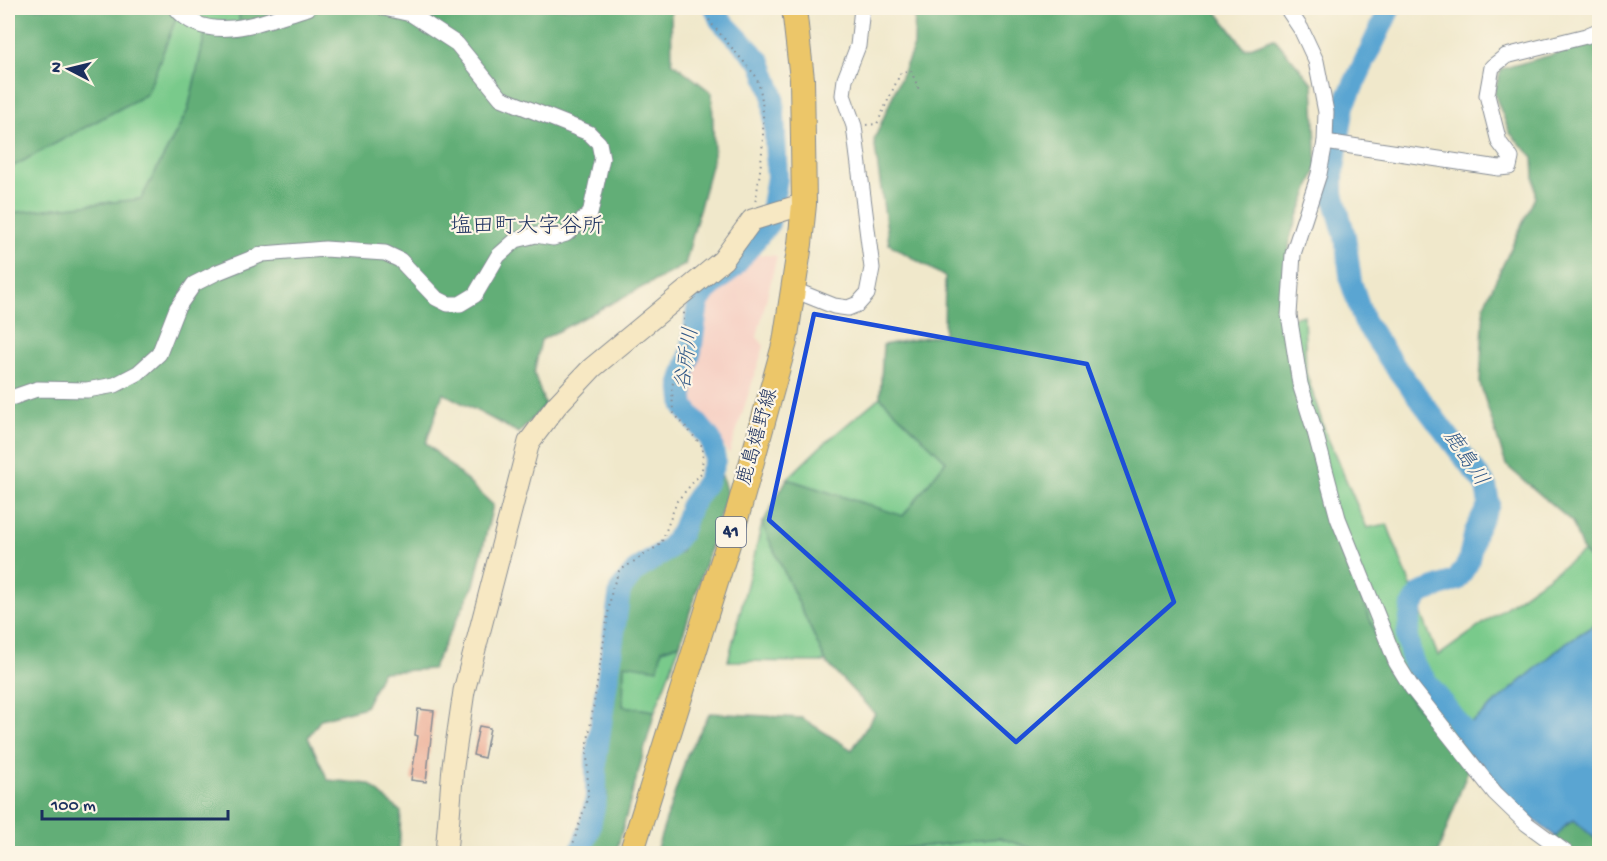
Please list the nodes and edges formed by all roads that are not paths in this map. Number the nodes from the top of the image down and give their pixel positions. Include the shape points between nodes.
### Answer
1 (176, 8) edge
2 (308, 8) edge
3 (384, 8) edge
4 (794, 8) edge
5 (862, 8) edge
6 (1287, 8) edge
7 (1599, 30) edge
8 (1325, 142) junction
9 (793, 207) junction
10 (794, 290) junction
11 (8, 399) edge
12 (446, 854) edge
13 (631, 854) edge
14 (1568, 854) edge

1 - 2 street via 188,21 207,28 236,28
3 - 11 street via 411,14 456,44 501,98 589,133 598,143 602,158 590,214 566,234 516,240 498,256 475,295 460,304 436,298 400,260 385,253 326,249 263,254 194,284 177,308 159,354 138,373 115,385 87,390 37,389
4 - 9 main road, 鹿島嬉野線 / 41 via 802,79
5 - 10 street via 858,46 843,95 854,126 872,268 867,294 848,308
6 - 8 street via 1316,61 1326,112
7 - 8 street via 1506,56 1492,67 1487,95 1499,141 1511,158 1509,167
8 - 14 street via 1319,174 1293,254 1289,315 1300,384 1338,519 1396,662 1412,688 1496,793 1527,824
9 - 10 main road, 鹿島嬉野線 / 41
9 - 12 street via 752,220 723,260 592,368 557,405 530,442 464,691
10 - 13 main road, 鹿島嬉野線 / 41 via 786,342 761,432

